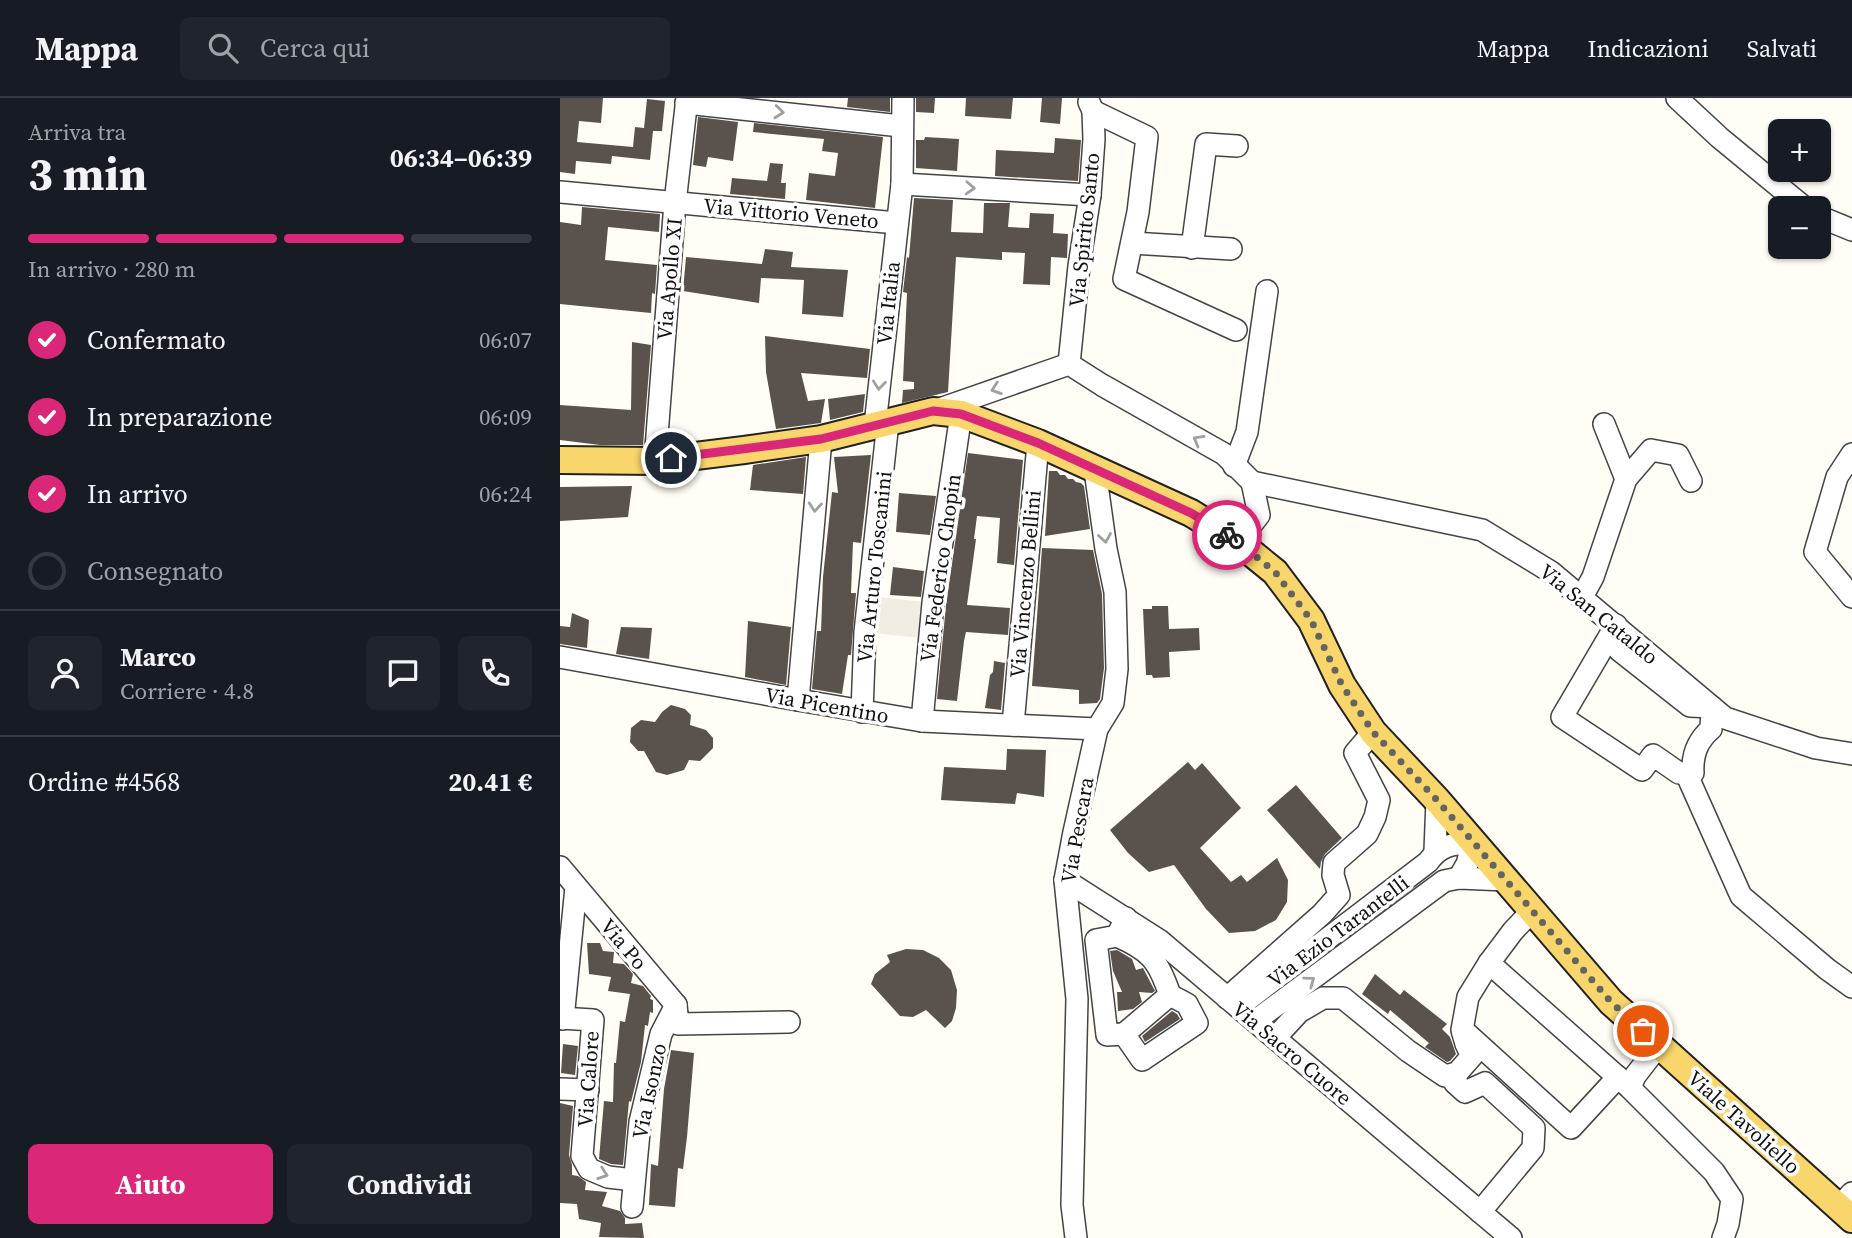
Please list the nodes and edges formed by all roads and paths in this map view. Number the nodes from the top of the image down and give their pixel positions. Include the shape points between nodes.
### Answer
1 (903, 98) edge
2 (1677, 98) edge
3 (687, 100) edge
4 (1090, 105) edge
5 (901, 125) junction
6 (1237, 146) dead end
7 (902, 184) junction
8 (560, 192) edge
9 (1090, 195) junction
10 (1790, 196) edge
11 (675, 202) junction
12 (1831, 221) edge
13 (897, 223) junction
14 (1852, 230) edge
15 (1132, 243) junction
16 (1192, 248) junction
17 (1231, 249) dead end
18 (1267, 291) dead end
19 (1236, 330) dead end
20 (1069, 364) junction
21 (933, 411) junction
22 (961, 414) junction
23 (882, 423) junction
24 (1604, 424) dead end
25 (821, 439) junction
26 (1038, 443) junction
27 (1852, 454) edge
28 (560, 460) edge
29 (654, 461) junction
30 (1234, 466) junction
31 (1095, 470) junction
32 (1626, 479) junction
33 (1691, 481) dead end
34 (1252, 482) junction
35 (1238, 542) junction
36 (1582, 597) junction
37 (1852, 597) edge
38 (1616, 625) junction
39 (560, 656) edge
40 (798, 701) junction
41 (1712, 707) junction
42 (862, 712) junction
43 (922, 721) junction
44 (1013, 726) junction
45 (1097, 729) junction
46 (1373, 732) junction
47 (1852, 754) edge
48 (1686, 773) junction
49 (1437, 800) junction
50 (1474, 843) junction
51 (1435, 852) junction
52 (560, 867) edge
53 (1460, 878) junction
54 (1065, 880) junction
55 (1505, 880) junction
56 (576, 887) junction
57 (1532, 911) junction
58 (1121, 927) junction
59 (1489, 963) junction
60 (1852, 987) edge
61 (1227, 997) junction
62 (1179, 1000) junction
63 (677, 1015) junction
64 (562, 1018) edge
65 (1255, 1021) junction
66 (789, 1022) dead end
67 (1462, 1030) junction
68 (1124, 1034) junction
69 (1275, 1038) junction
70 (1659, 1045) junction
71 (1457, 1073) junction
72 (1624, 1083) junction
73 (560, 1089) edge
74 (587, 1090) junction
75 (634, 1180) junction
76 (1848, 1206) edge
77 (632, 1207) dead end
78 (1480, 1212) junction
79 (1076, 1238) edge
80 (1511, 1238) edge
81 (1723, 1238) edge

1 - 5 street, Via Italia
2 - 10 street
3 -> 5 street
3 - 11 street, Via Apollo XI
4 - 9 street, Via Spirito Santo via 1094,139
4 - 15 street via 1147,137
5 - 7 street, Via Italia
6 - 16 street via 1206,144
7 -> 9 street
7 - 13 street, Via Italia
8 - 11 street, Via Vittorio Veneto
9 - 20 street, Via Spirito Santo
11 - 13 street, Via Vittorio Veneto
11 - 29 street, Via Apollo XI
12 - 14 street
13 -> 23 street, Via Italia
15 - 16 street
15 - 19 street via 1124,279
16 - 17 street
18 - 30 street via 1247,432
20 -> 21 street
30 -> 20 street via 1224,454
21 - 22 main road, Viale Tavoliello
21 - 23 main road, Viale Tavoliello
22 - 26 main road, Viale Tavoliello
22 - 43 street, Via Federico Chopin via 933,603
23 - 25 main road, Viale Tavoliello
23 - 42 street, Via Arturo Toscanini
24 - 32 street
25 - 29 main road, Viale Tavoliello
25 -> 40 street
26 - 31 main road, Viale Tavoliello
26 - 44 street, Via Vincenzo Bellini
27 - 37 street via 1837,477 1815,552
28 - 29 main road, Viale Tavoliello
30 - 34 street
31 - 35 main road, Viale Tavoliello via 1191,513
31 -> 45 street, Via Pescara via 1115,592 1117,647 1113,703
32 - 33 street via 1651,450 1678,455
32 - 36 street
34 - 35 street via 1259,515
34 - 36 street, Via San Cataldo via 1482,530 1551,572
35 - 46 main road, Viale Tavoliello via 1275,572 1311,620 1342,685
36 - 38 street, Via San Cataldo
38 - 41 street, Via San Cataldo
38 - 48 street via 1562,717 1642,770 1653,755
39 - 40 street, Via Picentino
40 - 42 street, Via Picentino
41 - 47 street, Via San Cataldo via 1725,718 1816,748
41 - 48 street via 1711,729 1696,750 1693,773
42 - 43 street, Via Picentino
43 - 44 street, Via Picentino
44 - 45 street, Via Picentino
45 - 54 street, Via Pescara
46 - 49 main road, Viale Tavoliello
46 - 61 street via 1355,753 1378,800 1375,817 1367,834 1334,863 1339,895
48 - 60 street via 1741,896
49 - 50 main road, Viale Tavoliello
49 - 51 street
50 - 51 street, Via Ezio Tarantelli via 1451,844
50 - 53 street
50 - 55 main road, Viale Tavoliello
51 - 61 street, Via Ezio Tarantelli via 1428,862
52 - 56 street, Via Po
53 - 55 street, Via Ezio Tarantelli
65 -> 53 street, Via Ezio Tarantelli via 1444,881
54 - 58 street, Via Sacro Cuore
54 - 79 street, Via Pescara via 1077,999 1072,1205
55 - 57 main road, Viale Tavoliello
56 - 63 street, Via Po
56 - 64 street, Via Calore
57 - 59 street
57 - 70 main road, Viale Tavoliello via 1611,1002
58 - 61 street, Via Sacro Cuore via 1159,940
58 - 62 street via 1155,959
58 - 68 street via 1096,940 1107,1035
59 - 67 street via 1468,997
59 - 72 street
61 - 62 street
61 - 65 street, Via Sacro Cuore
62 - 68 street
62 - 68 street via 1197,1023 1142,1060
63 - 66 street
63 - 75 street, Via Isonzo via 661,1034 640,1122
64 - 74 street, Via Calore via 593,1020
65 - 69 street, Via Sacro Cuore
67 - 71 street via 1472,1056
67 - 72 street via 1571,1128
69 - 71 street via 1299,1012 1323,998 1343,998 1445,1076
69 - 78 street, Via Sacro Cuore
70 - 72 street
70 - 76 main road, Viale Tavoliello
71 - 78 street via 1455,1083 1465,1092 1485,1083 1534,1128 1533,1148
72 - 81 street via 1714,1172 1732,1199
73 - 74 street
74 -> 75 street, Via Calore via 582,1156 589,1169
75 - 77 street, Via Isonzo
78 - 80 street, Via Sacro Cuore

